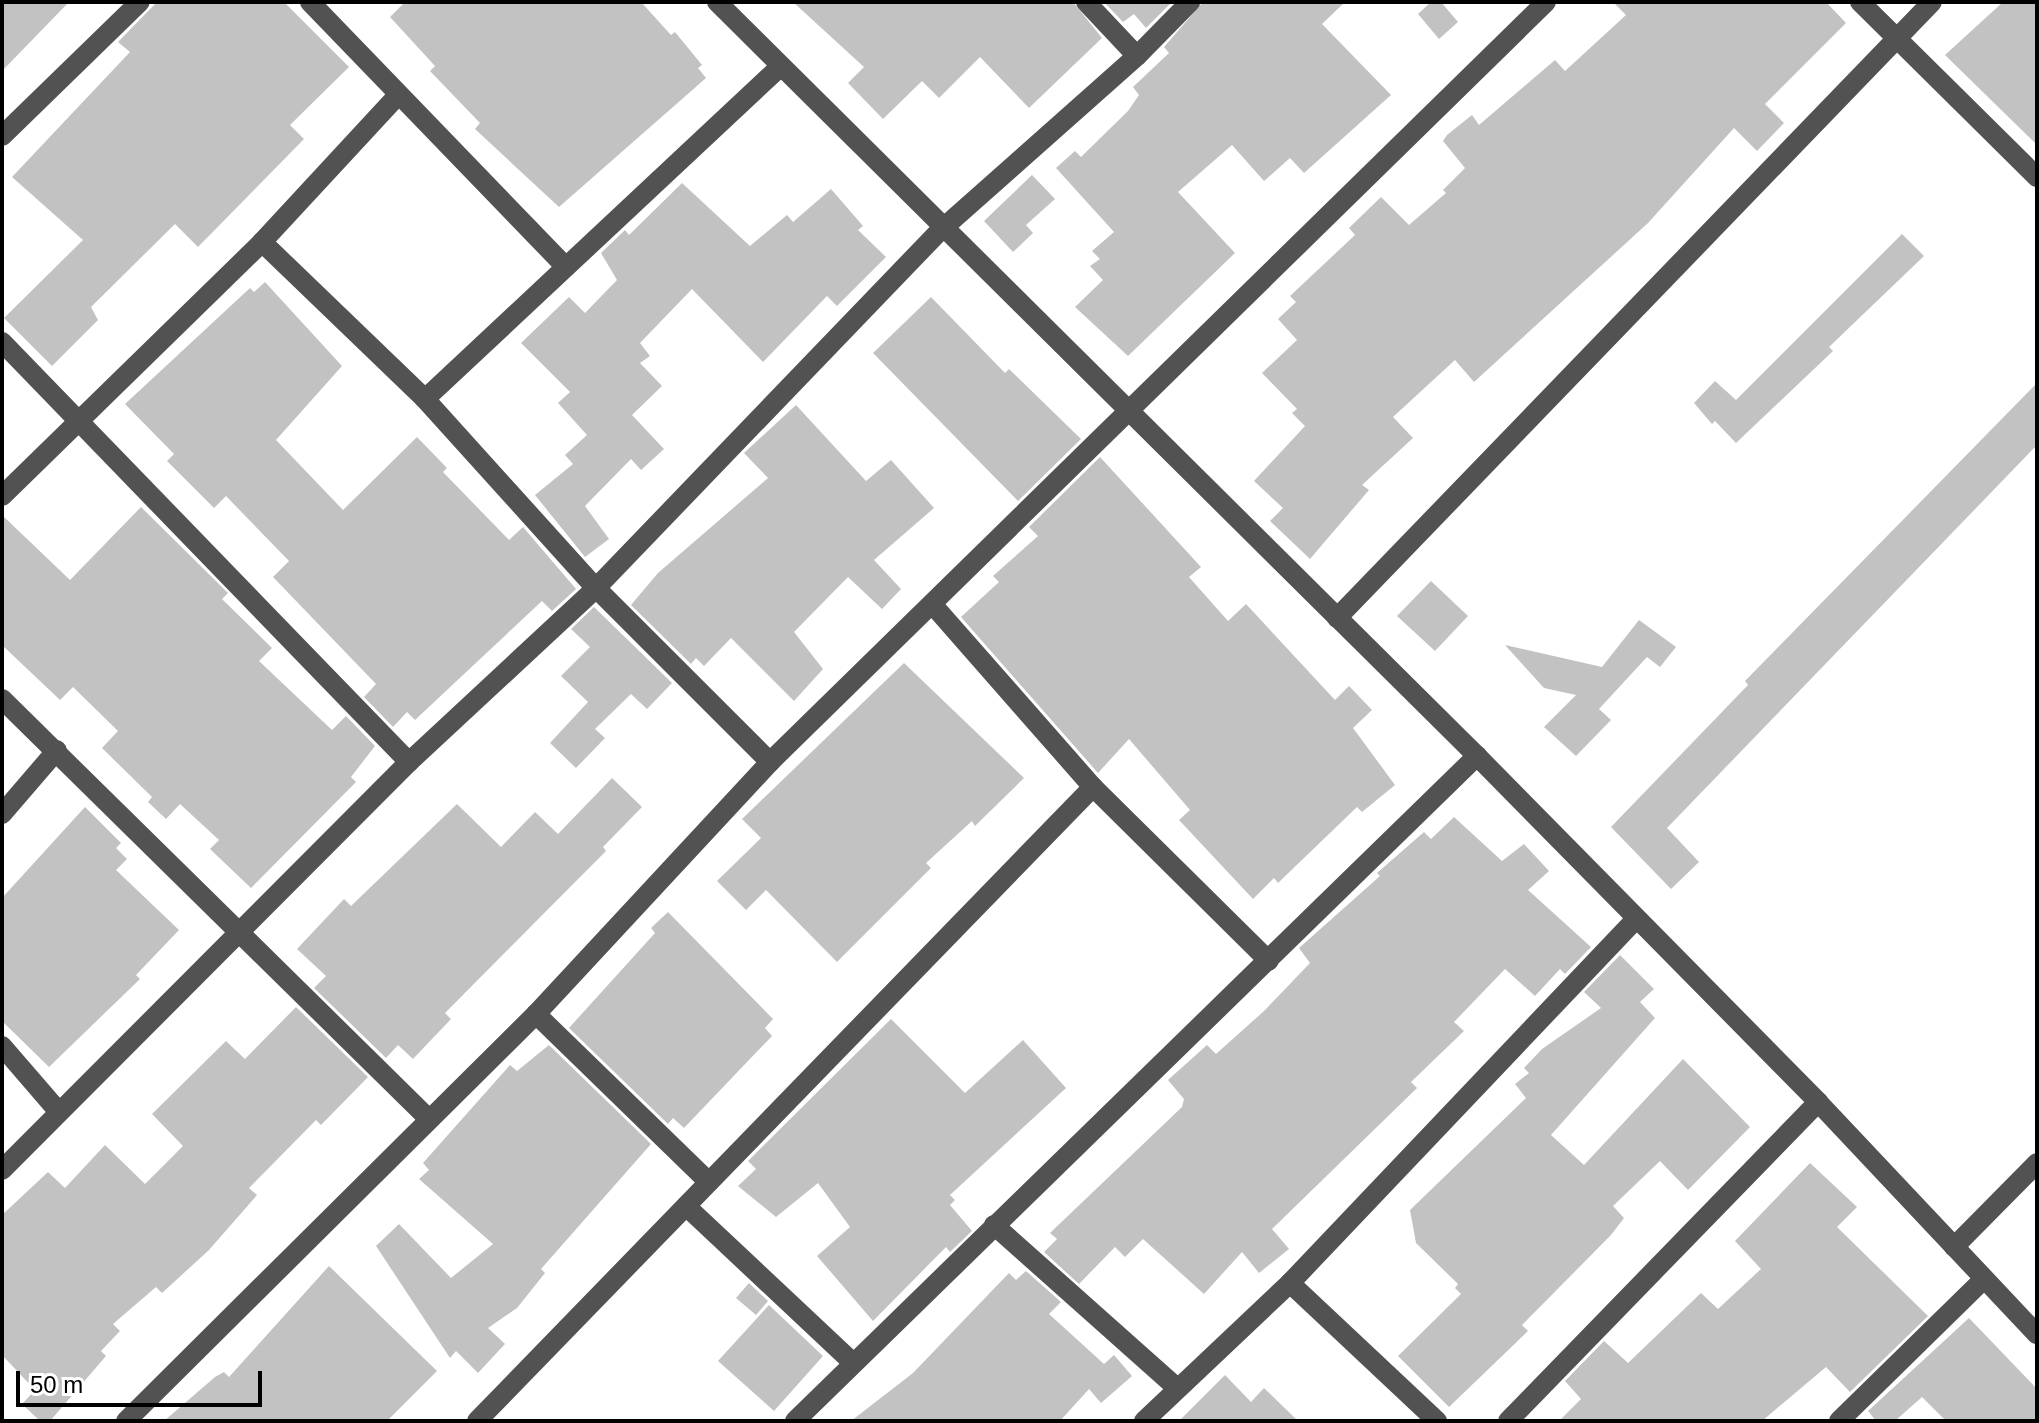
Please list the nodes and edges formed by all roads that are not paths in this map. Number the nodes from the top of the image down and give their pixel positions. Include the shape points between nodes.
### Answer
1 (140, 2) edge
2 (310, 2) edge
3 (717, 2) edge
4 (1086, 2) edge
5 (1190, 2) edge
6 (1546, 2) edge
7 (1860, 2) edge
8 (1932, 2) edge
9 (1897, 37) junction
10 (1137, 56) junction
11 (779, 68) junction
12 (398, 95) junction
13 (2, 136) edge
14 (2037, 177) edge
15 (942, 229) junction
16 (262, 242) junction
17 (566, 267) junction
18 (2, 342) edge
19 (425, 399) junction
20 (1126, 414) junction
21 (78, 418) junction
22 (2, 496) edge
23 (596, 588) junction
24 (933, 605) junction
25 (1337, 618) junction
26 (2, 699) edge
27 (57, 750) junction
28 (1477, 756) junction
29 (409, 762) junction
30 (770, 762) junction
31 (1093, 787) junction
32 (2, 814) edge
33 (1635, 920) junction
34 (242, 933) junction
35 (1269, 961) junction
36 (536, 1014) junction
37 (2, 1046) edge
38 (1818, 1102) junction
39 (59, 1112) junction
40 (429, 1119) junction
41 (2037, 1163) edge
42 (2, 1170) edge
43 (709, 1182) junction
44 (686, 1206) junction
45 (994, 1225) junction
46 (1954, 1247) junction
47 (1984, 1279) junction
48 (1290, 1283) junction
49 (2037, 1334) edge
50 (853, 1363) junction
51 (1176, 1387) junction
52 (126, 1421) edge
53 (477, 1421) edge
54 (795, 1421) edge
55 (1144, 1421) edge
56 (1437, 1421) edge
57 (1508, 1421) edge
58 (1839, 1421) edge

1 - 13 street
2 - 12 street
3 - 11 street
4 - 10 street
5 - 10 street
6 - 20 street
7 - 9 street
8 - 9 street
9 - 14 street
9 - 25 street
10 - 15 street
11 - 15 street
11 - 17 street
12 - 16 street
12 - 17 street
15 - 20 street
15 - 23 street
16 - 19 street
16 - 21 street
17 - 19 street
18 - 21 street
19 - 23 street
20 - 24 street
20 - 25 street
21 - 22 street
21 - 29 street
23 - 29 street
23 - 30 street
24 - 30 street
24 - 31 street
25 - 28 street
26 - 27 street
27 - 32 street
27 - 34 street
28 - 33 street
28 - 35 street
29 - 34 street
30 - 36 street
31 - 35 street
31 - 43 street
33 - 38 street
33 - 48 street
34 - 39 street
34 - 40 street
35 - 45 street
36 - 40 street
36 - 43 street
37 - 39 street
38 - 46 street
38 - 57 street
39 - 42 street
40 - 52 street
41 - 46 street
43 - 44 street
44 - 50 street
44 - 53 street
45 - 50 street
45 - 51 street
46 - 47 street
47 - 49 street
47 - 58 street
48 - 51 street
48 - 56 street
50 - 54 street
51 - 55 street

